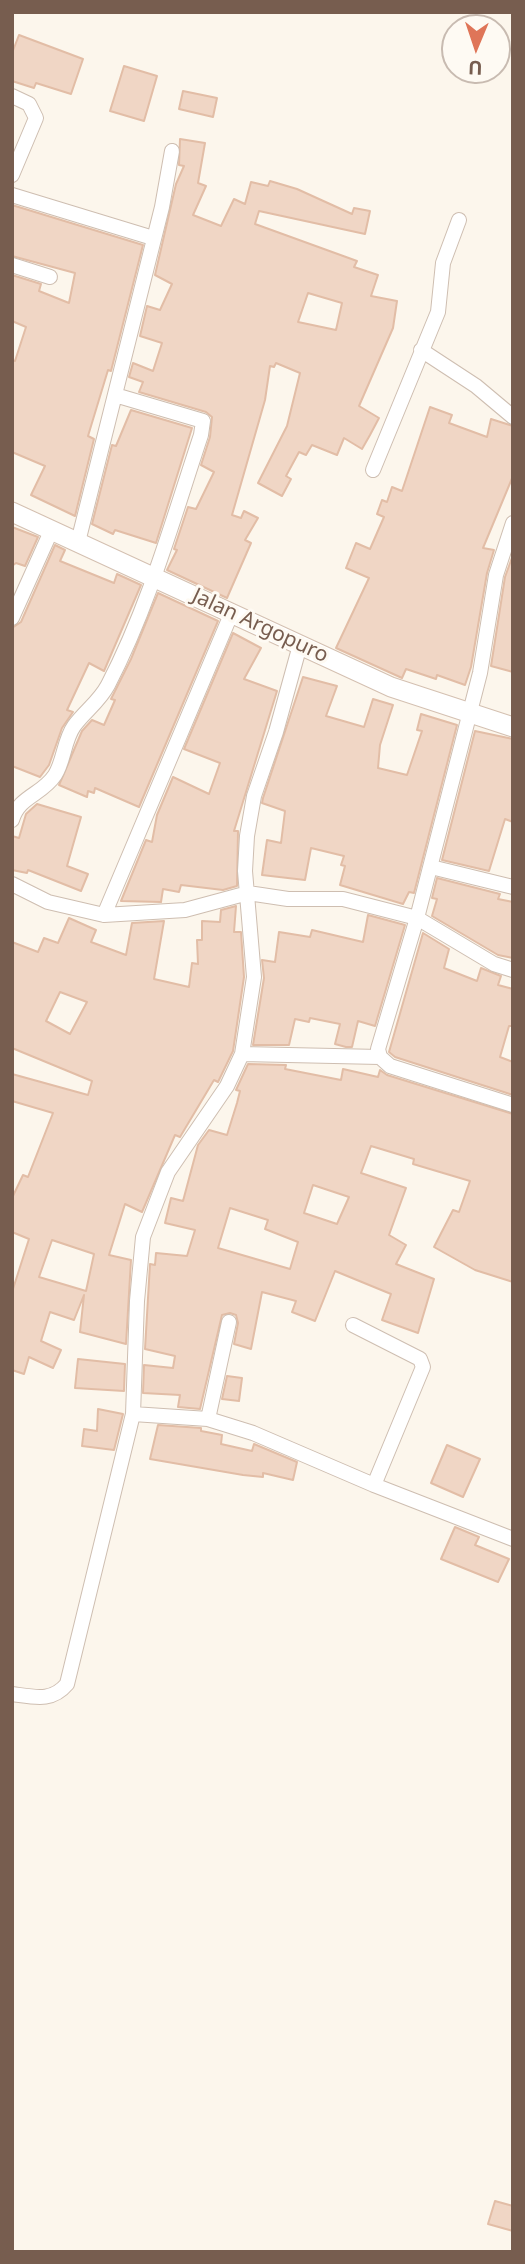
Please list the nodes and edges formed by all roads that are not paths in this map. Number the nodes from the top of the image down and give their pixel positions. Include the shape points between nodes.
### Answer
1 (12, 96) edge
2 (172, 151) dead end
3 (12, 175) edge
4 (12, 195) edge
5 (459, 220) dead end
6 (153, 238) junction
7 (12, 265) edge
8 (50, 277) dead end
9 (422, 350) junction
10 (115, 395) junction
11 (513, 417) edge
12 (373, 470) dead end
13 (12, 512) edge
14 (513, 523) edge
15 (52, 529) junction
16 (78, 542) junction
17 (154, 578) junction
18 (232, 612) junction
19 (12, 618) edge
20 (300, 645) junction
21 (470, 713) junction
22 (513, 727) edge
23 (12, 820) edge
24 (431, 867) junction
25 (12, 884) edge
26 (513, 887) edge
27 (248, 893) junction
28 (104, 915) junction
29 (417, 918) junction
30 (513, 970) edge
31 (242, 1054) junction
32 (380, 1057) junction
33 (513, 1105) edge
34 (229, 1322) dead end
35 (353, 1325) dead end
36 (134, 1414) junction
37 (208, 1419) junction
38 (374, 1485) junction
39 (513, 1539) edge
40 (12, 1694) edge

1 - 3 street via 29,104 36,118
2 - 6 street
4 - 6 street
5 - 9 street via 443,263 438,312
6 - 10 street
7 - 8 street
9 - 11 street
9 - 12 street
10 - 16 street
10 - 17 street via 203,421
13 - 15 street, Jalan Argopuro
14 - 21 street via 496,575
15 - 16 street, Jalan Argopuro
15 - 19 street
16 - 17 street, Jalan Argopuro
17 - 18 street, Jalan Argopuro
17 - 23 street via 107,686 72,729 56,774 22,801
18 - 20 street, Jalan Argopuro
18 - 28 street
20 - 21 street, Jalan Argopuro via 391,687
20 - 27 street via 254,796 247,836
21 - 22 street, Jalan Argopuro
21 - 24 street
24 - 26 street
24 - 29 street
25 - 28 street via 48,902
27 - 28 street via 185,910
27 - 29 street via 343,899
27 - 31 street via 254,977
29 - 30 street via 494,964
29 - 32 street via 389,1004
31 - 32 street
31 - 36 street via 228,1086 168,1172 150,1216 140,1262
32 - 33 street via 390,1066
34 - 37 street
35 - 38 street via 420,1359 423,1367
36 - 37 street
36 - 40 street via 67,1684 49,1698
37 - 38 street via 253,1433
38 - 39 street

